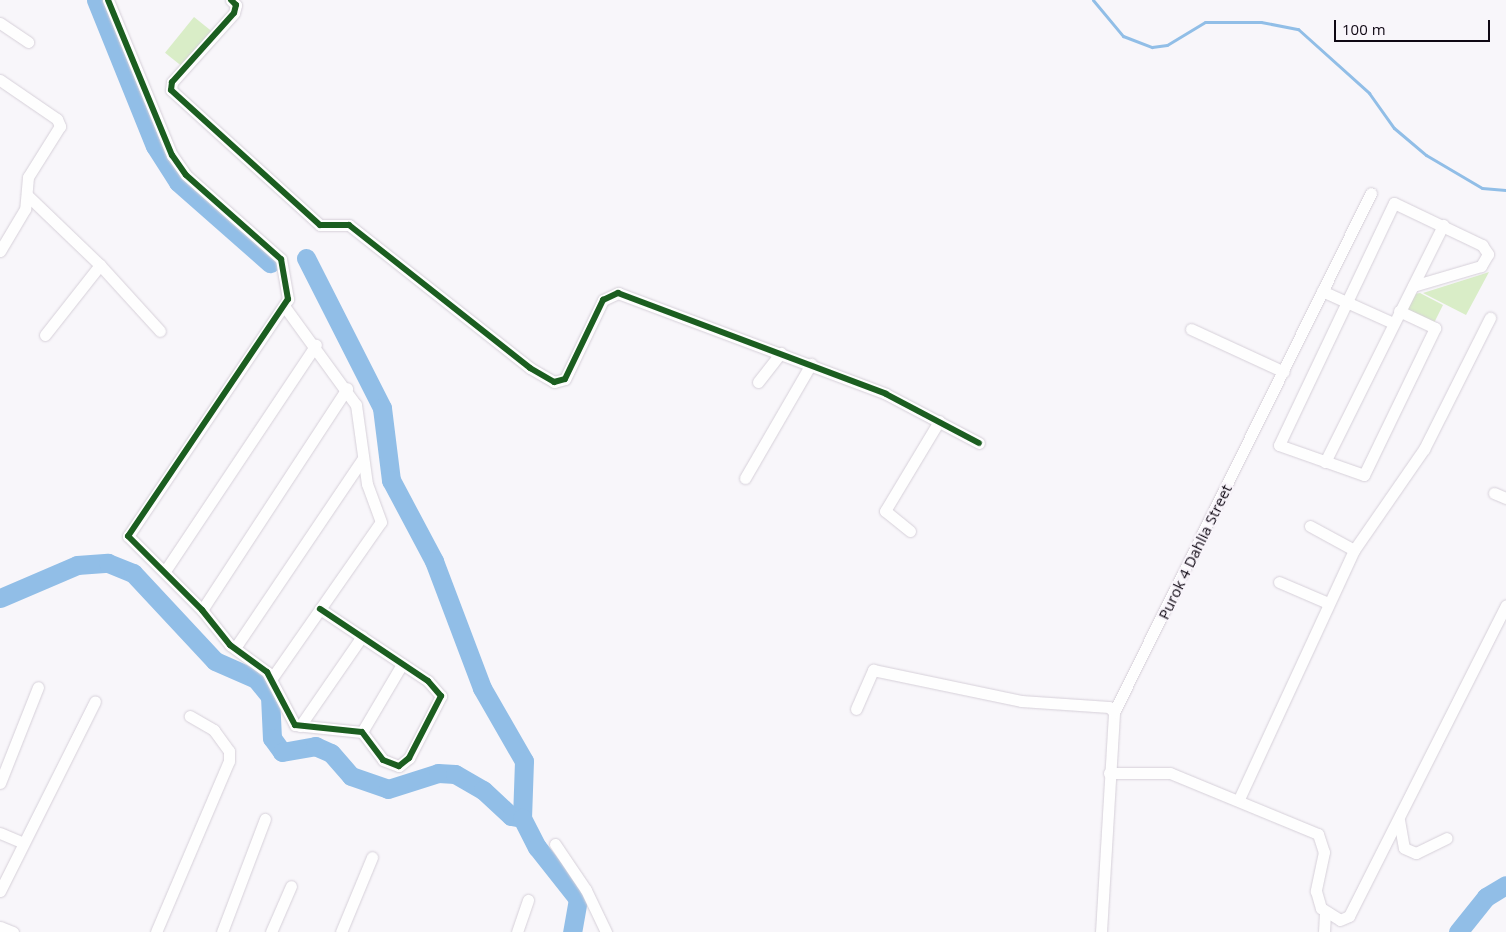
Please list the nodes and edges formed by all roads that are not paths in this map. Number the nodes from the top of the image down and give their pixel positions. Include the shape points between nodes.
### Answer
1 (108, 0) edge
2 (231, 0) edge
3 (0, 23) edge
4 (28, 42) dead end
5 (0, 80) edge
6 (1371, 193) dead end
7 (28, 196) junction
8 (1443, 225) junction
9 (0, 251) edge
10 (100, 266) junction
11 (1413, 286) junction
12 (1322, 291) junction
13 (1348, 303) junction
14 (284, 306) junction
15 (1400, 310) junction
16 (1490, 318) dead end
17 (1392, 323) junction
18 (1191, 329) dead end
19 (160, 331) dead end
20 (45, 335) dead end
21 (316, 345) junction
22 (781, 353) junction
23 (811, 364) junction
24 (1284, 372) junction
25 (758, 382) dead end
26 (347, 388) junction
27 (939, 421) junction
28 (978, 442) dead end
29 (362, 460) junction
30 (1325, 462) junction
31 (744, 478) dead end
32 (1494, 493) dead end
33 (1506, 498) edge
34 (1310, 526) dead end
35 (910, 531) dead end
36 (1354, 550) junction
37 (165, 571) junction
38 (1279, 582) dead end
39 (1328, 602) junction
40 (1506, 605) edge
41 (320, 609) junction
42 (202, 610) junction
43 (362, 636) junction
44 (235, 648) junction
45 (402, 664) junction
46 (272, 678) junction
47 (38, 687) dead end
48 (95, 701) dead end
49 (856, 709) dead end
50 (1114, 712) junction
51 (190, 716) dead end
52 (300, 726) junction
53 (362, 732) junction
54 (1109, 772) junction
55 (0, 783) edge
56 (1238, 799) junction
57 (265, 819) dead end
58 (1400, 820) junction
59 (0, 833) edge
60 (1447, 838) dead end
61 (23, 843) junction
62 (555, 844) dead end
63 (372, 857) dead end
64 (291, 886) dead end
65 (0, 891) edge
66 (528, 900) dead end
67 (1324, 912) junction
68 (0, 927) edge
69 (13, 932) edge
70 (156, 932) edge
71 (222, 932) edge
72 (271, 932) edge
73 (341, 932) edge
74 (517, 932) edge
75 (606, 932) edge
76 (1100, 932) edge
77 (1324, 932) edge

1 - 14 street via 172,155 186,175 281,259 288,298
2 - 22 street via 236,5 234,13 172,82 171,90 320,225 349,224 530,368 554,382 565,380 603,300 618,293
3 - 4 street
5 - 7 street via 57,119 60,126 28,177
6 - 12 street, Purok 4 Dahlia Street
7 - 9 street via 22,216
7 - 10 street
8 - 11 street
8 - 11 street via 1482,245 1486,258 1481,266
8 - 13 street via 1394,203
10 - 19 street
10 - 20 street
11 - 15 street
12 - 13 street
12 - 24 street, Purok 4 Dahlia Street
13 - 17 street
13 - 30 street via 1279,445
14 - 21 street
14 - 37 street via 130,529 128,536 136,547
15 - 17 street
15 - 30 street via 1435,328 1364,476
16 - 36 street via 1424,449
17 - 30 street
18 - 24 street
21 - 26 street
21 - 37 street
22 - 23 street
22 - 25 street
23 - 27 street
23 - 31 street
24 - 50 street, Purok 4 Dahlia Street
26 - 29 street via 356,405
26 - 42 street
27 - 28 street
27 - 35 street via 885,511
29 - 41 street via 381,522
29 - 44 street
32 - 33 street
34 - 36 street
36 - 39 street
37 - 42 street
38 - 39 street
39 - 56 street
40 - 58 street
41 - 43 street
41 - 46 street
42 - 44 street
43 - 45 street
43 - 52 street
44 - 46 street
45 - 53 street
45 - 53 street via 441,696 409,758 392,766
46 - 52 street via 285,712
47 - 55 street
48 - 61 street
49 - 50 street via 873,670 1021,701 1109,707
50 - 54 street, Purok 4 Dahlia Street
51 - 70 street via 214,730 228,751 228,761
52 - 53 street
54 - 56 street via 1170,773
54 - 76 street, Purok 4 Dahlia Street
56 - 67 street via 1318,834 1324,852 1316,891
57 - 71 street
58 - 60 street via 1404,848 1416,853
58 - 67 street via 1350,916 1340,920
59 - 61 street
61 - 65 street
62 - 75 street via 586,890
63 - 73 street
64 - 72 street
66 - 74 street
67 - 77 street
68 - 69 street

